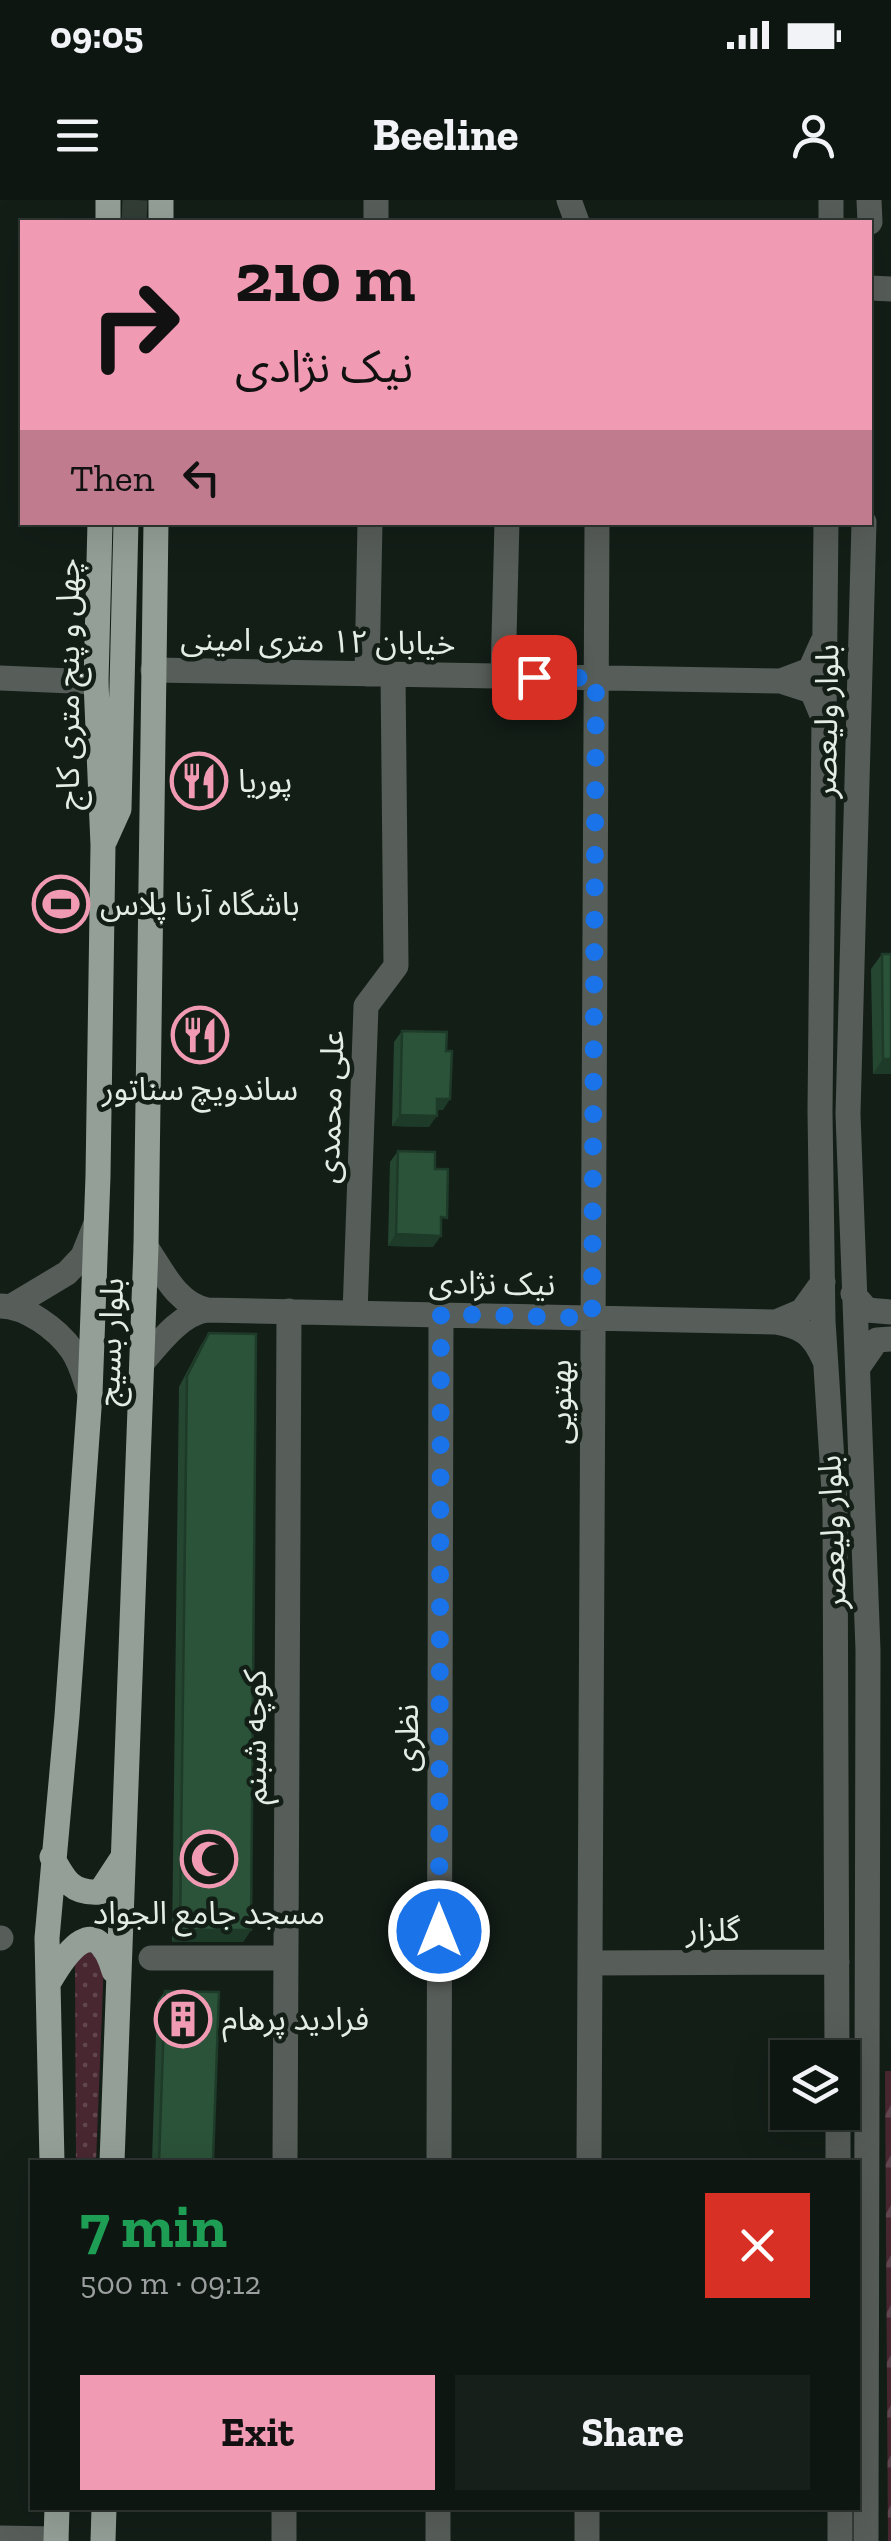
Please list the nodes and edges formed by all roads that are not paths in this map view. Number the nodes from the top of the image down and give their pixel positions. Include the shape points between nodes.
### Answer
1 (100, 525) edge
2 (126, 525) edge
3 (156, 525) edge
4 (370, 525) edge
5 (507, 525) edge
6 (597, 525) edge
7 (826, 525) edge
8 (864, 525) edge
9 (824, 638) junction
10 (153, 670) junction
11 (367, 674) junction
12 (393, 674) junction
13 (503, 676) junction
14 (0, 678) edge
15 (596, 678) junction
16 (781, 681) junction
17 (96, 682) junction
18 (823, 719) junction
19 (103, 845) junction
20 (821, 1062) junction
21 (850, 1068) junction
22 (820, 1111) junction
23 (848, 1114) junction
24 (96, 1223) junction
25 (146, 1247) junction
26 (823, 1282) junction
27 (853, 1294) junction
28 (6, 1306) edge
29 (208, 1310) junction
30 (289, 1312) junction
31 (884, 1312) edge
32 (355, 1313) junction
33 (441, 1314) junction
34 (592, 1318) junction
35 (776, 1322) junction
36 (884, 1340) edge
37 (142, 1363) junction
38 (826, 1364) junction
39 (858, 1366) junction
40 (90, 1394) junction
41 (867, 1600) junction
42 (836, 1601) junction
43 (836, 1649) junction
44 (868, 1650) junction
45 (124, 1854) junction
46 (52, 1857) junction
47 (880, 1953) edge
48 (151, 1958) dead end
49 (286, 1958) junction
50 (837, 1962) junction
51 (590, 1963) junction
52 (117, 1981) junction
53 (48, 1984) junction
54 (837, 2040) edge
55 (838, 2130) edge
56 (52, 2160) edge
57 (112, 2160) edge
58 (286, 2160) edge
59 (439, 2160) edge
60 (589, 2160) edge
61 (838, 2160) edge
62 (57, 2510) edge
63 (104, 2510) edge
64 (284, 2510) edge
65 (438, 2510) edge
66 (587, 2510) edge
67 (840, 2510) edge
68 (0, 2538) edge
69 (56, 2540) edge
70 (866, 2540) edge
71 (103, 2541) edge
72 (284, 2541) edge
73 (438, 2541) edge
74 (587, 2541) edge
75 (840, 2541) edge

1 - 17 main road, چهل و پنج متری کاج
2 - 19 main road via 119,809
3 - 10 main road, بلوار بسیج
4 - 11 street
5 - 13 street
6 - 15 street, بهتویی
7 - 9 street, بلوار ولیعصر
8 - 21 street, بلوار ولیعصر
9 - 16 street via 810,670
9 - 18 street, بلوار ولیعصر
10 - 11 street, خیابان ۱۲ متری امینی
10 - 25 main road, بلوار بسیج
11 - 12 street, خیابان ۱۲ متری امینی
12 - 13 street, خیابان ۱۲ متری امینی
12 - 32 street, علی محمدی via 396,966 366,1006
13 - 15 street, خیابان ۱۲ متری امینی
14 - 17 street
15 - 16 street, خیابان ۱۲ متری امینی
15 - 34 street, بهتویی
16 - 18 street via 812,692
17 - 19 main road, چهل و پنج متری کاج
18 - 20 street, بلوار ولیعصر
19 - 24 main road, بلوار بسیج
20 - 21 street via 830,1083 843,1081
20 - 22 street, بلوار ولیعصر
21 - 23 street, بلوار ولیعصر
22 - 23 street via 834,1095
22 - 26 street, بلوار ولیعصر
23 - 27 street, بلوار ولیعصر
24 - 28 street via 83,1256 67,1273
24 - 40 main road, بلوار بسیج
25 - 29 street via 180,1298
25 - 37 main road, بلوار بسیج
26 - 35 street via 802,1311
26 - 38 street, بلوار ولیعصر
27 - 31 street via 867,1310
27 - 39 street, بلوار ولیعصر
28 - 40 street via 57,1334 73,1351
29 - 30 street, نیک نژادی
29 - 37 street via 170,1332
30 - 32 street, نیک نژادی
30 - 49 street, کوچه شبنم
31 - 36 street via 868,1326
32 - 33 street, نیک نژادی
33 - 34 street, نیک نژادی
33 - 59 street, نظری
34 - 35 street, نیک نژادی
34 - 51 street, بهتویی
35 - 38 street via 814,1337
36 - 39 street
37 - 45 main road, بلوار بسیج
38 - 42 street, بلوار ولیعصر
39 - 41 street, بلوار ولیعصر
40 - 46 main road, بلوار بسیج
41 - 42 street via 863,1617 851,1623
41 - 44 street, بلوار ولیعصر
42 - 43 street, بلوار ولیعصر
43 - 44 street via 843,1633 853,1630
43 - 50 street, بلوار ولیعصر
44 - 47 street, بلوار ولیعصر
45 - 46 main road via 100,1892 84,1893 71,1888
45 - 52 main road, بلوار بسیج
46 - 53 main road, بلوار بسیج
47 - 70 street, بلوار ولیعصر
48 - 49 street
49 - 58 street, کوچه شبنم
50 - 51 street, گلزار
50 - 54 street, بلوار ولیعصر
51 - 60 street, بهتویی
52 - 53 main road via 108,1950 89,1941 68,1950
52 - 57 main road, بلوار بسیج
53 - 56 main road, بلوار بسیج
55 - 61 street
62 - 69 main road
63 - 71 main road
64 - 72 street
65 - 73 street
66 - 74 street
67 - 75 street
68 - 69 street

